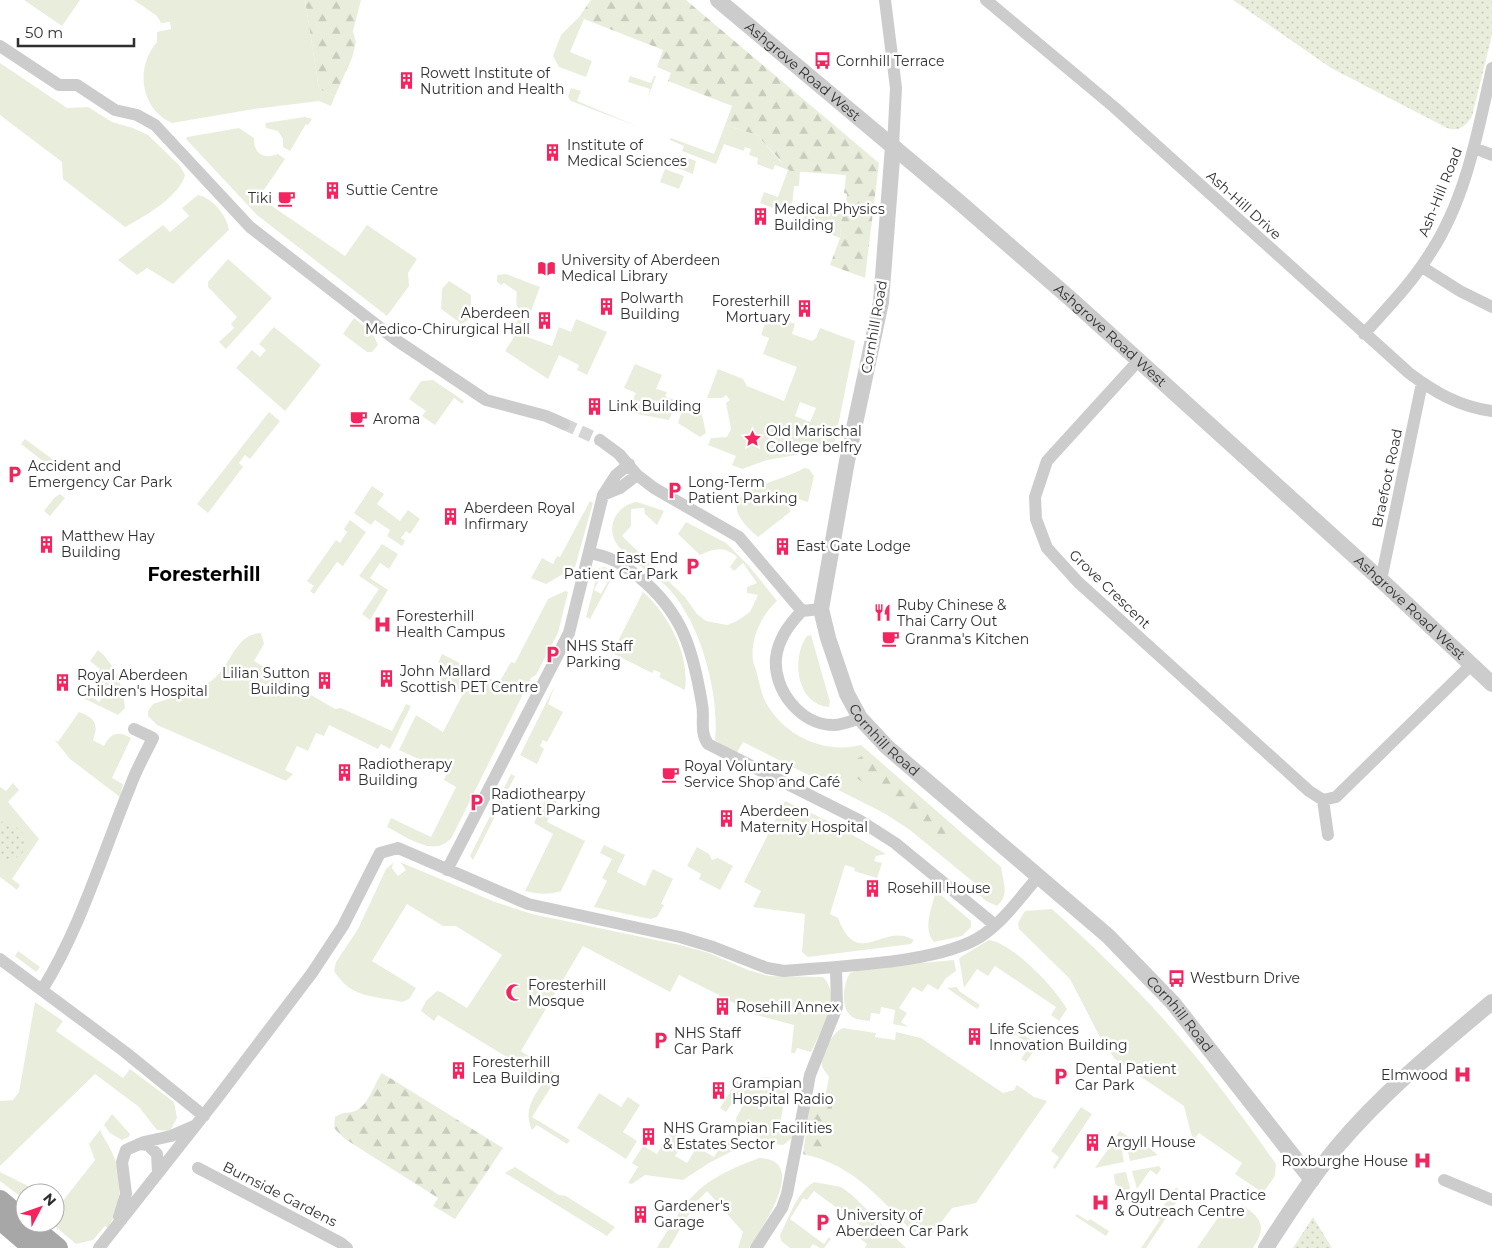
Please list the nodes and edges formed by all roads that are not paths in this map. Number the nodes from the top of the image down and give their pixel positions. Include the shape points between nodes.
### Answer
1 (718, 0) edge
2 (885, 0) edge
3 (986, 0) edge
4 (0, 46) edge
5 (1492, 68) edge
6 (893, 146) junction
7 (1474, 148) junction
8 (1492, 155) edge
9 (1422, 267) junction
10 (1492, 307) edge
11 (1364, 334) junction
12 (1139, 360) junction
13 (1422, 383) junction
14 (1492, 411) edge
15 (564, 424) tunnel mouth
16 (600, 440) tunnel mouth
17 (628, 464) junction
18 (637, 475) junction
19 (603, 495) junction
20 (589, 553) junction
21 (1381, 580) junction
22 (821, 609) junction
23 (802, 611) junction
24 (1472, 664) junction
25 (1492, 684) edge
26 (860, 718) junction
27 (134, 729) dead end
28 (1323, 800) junction
29 (1328, 835) dead end
30 (447, 870) junction
31 (1038, 877) junction
32 (995, 925) junction
33 (0, 959) edge
34 (836, 967) junction
35 (42, 990) junction
36 (1492, 1002) edge
37 (200, 1120) junction
38 (136, 1144) junction
39 (198, 1168) dead end
40 (158, 1173) junction
41 (1312, 1180) junction
42 (1444, 1180) dead end
43 (0, 1200) edge
44 (1492, 1200) edge
45 (15, 1213) edge
46 (1, 1224) edge
47 (40, 1233) edge
48 (111, 1233) junction
49 (33, 1248) edge
50 (58, 1248) edge
51 (99, 1248) edge
52 (347, 1248) edge
53 (756, 1248) edge
54 (1266, 1248) edge

1 - 6 street, Ashgrove Road West
2 - 6 street via 896,88
3 - 11 street, Ash-Hill Drive via 1114,107
4 - 15 street via 59,85 77,85 115,110 137,115 155,125 250,227 429,364 486,400
5 - 7 street, Ash-Hill Road
6 - 12 street, Ashgrove Road West
6 - 22 street, Cornhill Road via 881,302 847,461
7 - 8 street
7 - 9 street, Ash-Hill Road via 1446,225
9 - 10 street
9 - 11 street, Ash-Hill Road
11 - 13 street, Ash-Hill Drive
12 - 21 street, Ashgrove Road West
12 - 28 street, Grove Crescent via 1047,461 1035,497 1036,519 1047,548 1078,582 1309,791
13 - 14 street, Ash-Hill Drive via 1456,402
13 - 21 street, Braefoot Road
16 - 17 street
17 - 18 street
17 - 19 street
18 - 19 street via 620,488
18 - 23 street via 739,537
19 - 20 street
20 - 30 street via 568,633
20 - 32 street via 612,558 657,592 683,629 693,656 703,707 703,737 708,744 859,820 894,843
21 - 24 street, Ashgrove Road West
22 - 23 street
22 - 26 street, Cornhill Road via 839,673
23 - 26 street via 785,632 778,652 777,674 782,689 791,703 813,722 835,725
24 - 25 street, Ashgrove Road West
24 - 28 street via 1336,797
26 - 31 street, Cornhill Road via 887,747
27 - 35 street via 153,738 130,785 88,897
28 - 29 street
30 - 34 street via 528,904 680,937 767,968
30 - 37 street via 398,848 380,853 334,941
31 - 32 street
31 - 41 street, Cornhill Road via 1108,936 1173,1003
32 - 34 street via 974,941 954,948 904,959
33 - 35 street
34 - 53 street via 837,1008 810,1075 787,1194 782,1208
35 - 37 street via 125,1052
36 - 41 street via 1373,1107
37 - 38 street via 171,1136
37 - 40 street
38 - 40 street via 153,1149 159,1160
38 - 48 street via 123,1155 126,1194
39 - 52 street, Burnside Gardens
40 - 48 street
41 - 54 street
42 - 44 street
43 - 45 main road
46 - 49 main road
47 - 50 main road
48 - 51 street

